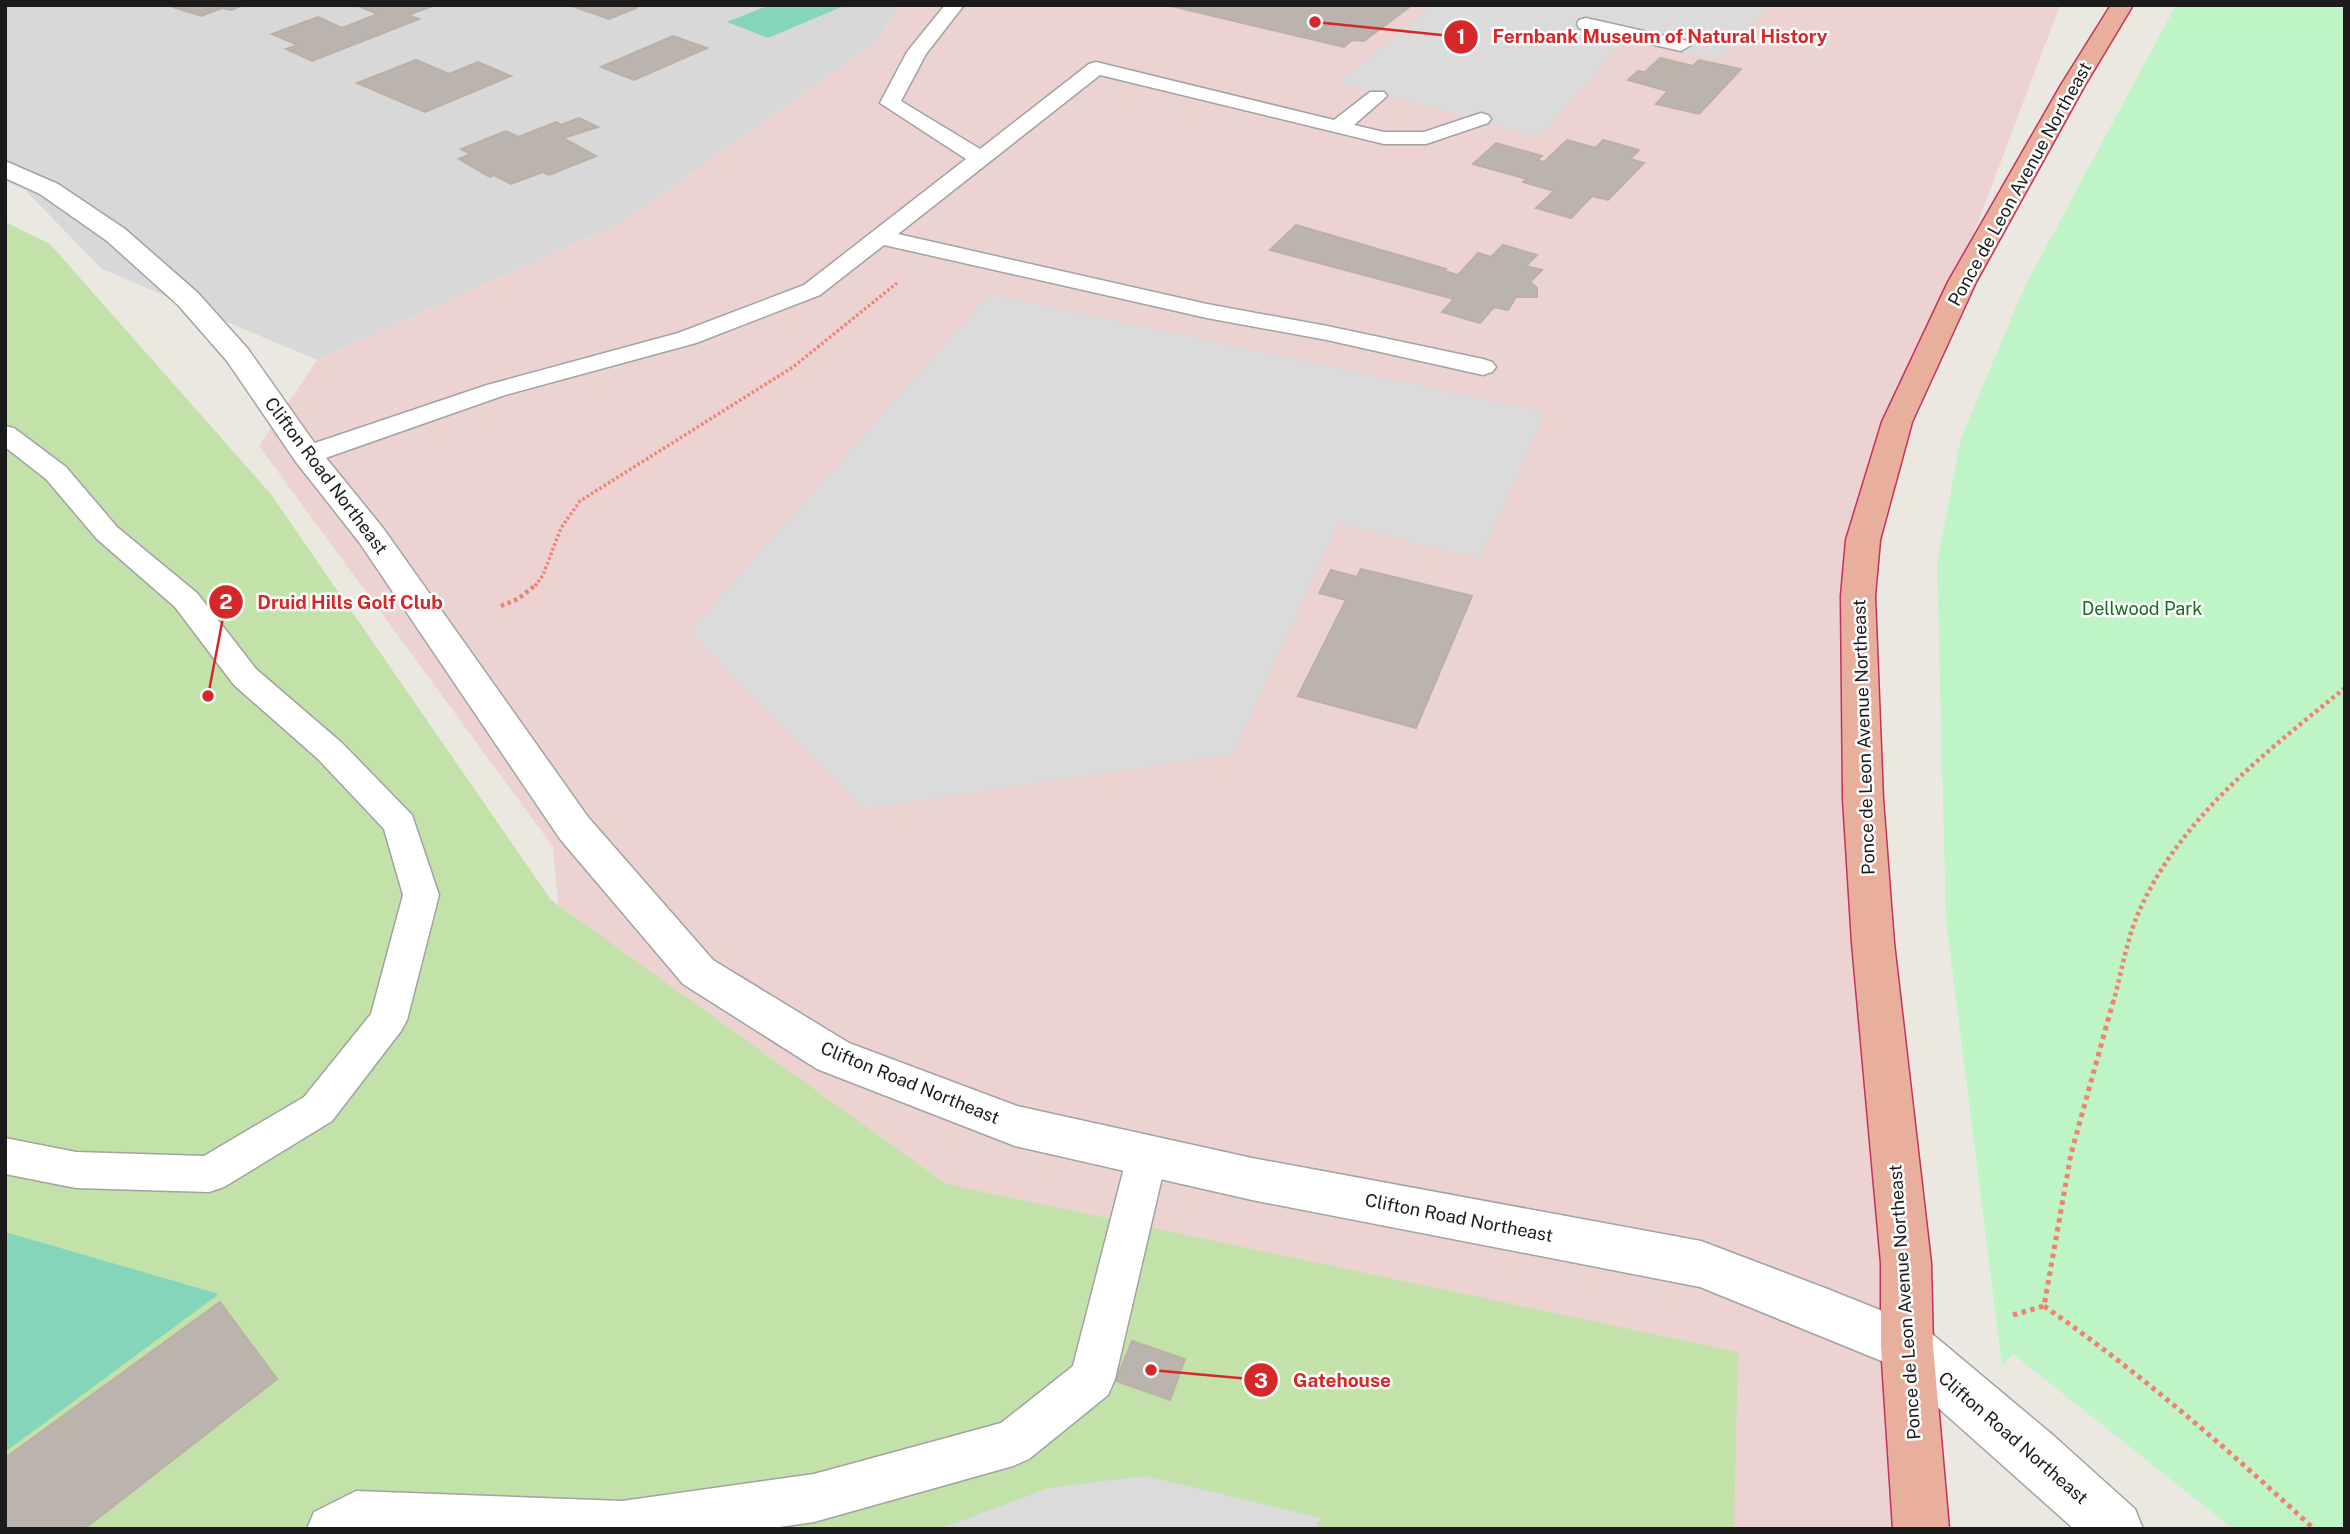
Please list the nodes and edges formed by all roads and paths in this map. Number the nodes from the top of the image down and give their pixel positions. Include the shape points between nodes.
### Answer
1 (955, 5) edge
2 (2122, 5) edge
3 (1586, 24) dead end
4 (1681, 45) dead end
5 (1377, 96) dead end
6 (1481, 119) dead end
7 (1338, 127) junction
8 (980, 158) junction
9 (5, 168) edge
10 (880, 237) junction
11 (1483, 368) dead end
12 (5, 434) edge
13 (307, 455) junction
14 (2345, 688) edge
15 (5, 1156) edge
16 (1147, 1156) junction
17 (2044, 1306) junction
18 (2013, 1315) dead end
19 (1907, 1346) junction
20 (621, 1527) edge
21 (331, 1529) edge
22 (1921, 1529) edge
23 (2115, 1529) edge
24 (2314, 1529) edge

1 - 8 lane via 917,52 890,103
2 - 19 highway, Ponce de Leon Avenue Northeast via 1962,282 1897,422 1863,540 1858,596 1863,799 1906,1263
3 - 4 lane
5 - 7 lane
6 - 7 lane via 1426,138 1384,138
7 - 8 lane via 1096,68
8 - 10 lane
9 - 13 street, Clifton Road Northeast via 50,189 116,235 188,299 238,355
10 - 11 lane
10 - 13 lane via 812,290 687,338 496,390
12 - 15 lane via 56,473 107,533 186,600 245,677 330,751 400,824 421,895 388,1020 318,1109 209,1174 76,1170
13 - 16 street, Clifton Road Northeast via 372,535 573,828 698,972 834,1056 1015,1126
14 - 17 path via 2254,762 2175,847 2137,916 2071,1154
16 - 19 street, Clifton Road Northeast via 1701,1264
16 - 20 lane via 1092,1379 1013,1443 814,1498
17 - 18 path
17 - 24 path via 2099,1343
19 - 22 highway, Ponce de Leon Avenue Northeast
19 - 23 street, Clifton Road Northeast
20 - 21 lane via 356,1515

